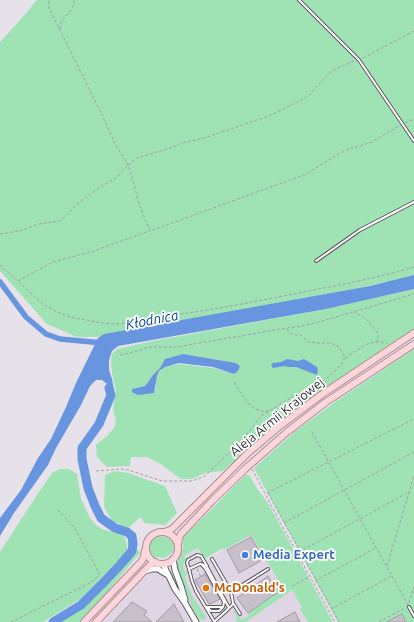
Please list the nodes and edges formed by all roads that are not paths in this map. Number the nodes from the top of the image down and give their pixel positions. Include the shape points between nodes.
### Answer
1 (299, 0) edge
2 (414, 141) edge
3 (414, 202) edge
4 (316, 261) dead end
5 (414, 333) edge
6 (414, 344) edge
7 (165, 532) junction
8 (178, 544) junction
9 (146, 550) junction
10 (173, 559) junction
11 (212, 559) dead end
12 (155, 562) junction
13 (163, 564) junction
14 (201, 564) junction
15 (207, 567) junction
16 (189, 569) junction
17 (268, 569) dead end
18 (145, 571) junction
19 (169, 576) junction
20 (231, 592) junction
21 (186, 603) junction
22 (233, 603) junction
23 (409, 606) road end
24 (207, 607) junction
25 (229, 608) junction
26 (240, 614) dead end
27 (414, 616) edge
28 (84, 622) edge
29 (96, 622) edge
30 (196, 622) edge
31 (214, 622) edge

1 - 2 lane via 359,60
3 - 4 lane via 360,230
5 - 7 main road, Aleja Armii Krajowej via 281,425 248,453 172,529
6 - 8 main road, Aleja Armii Krajowej via 326,402 287,432 207,506 181,534
7 - 8 main road via 175,537
7 - 9 main road via 157,532 150,536 146,542
8 - 10 main road
9 - 12 main road via 148,557
9 - 28 main road via 141,562
10 - 13 main road
10 - 21 street
11 - 20 lane
12 - 13 main road
12 - 18 main road
13 - 19 street
14 - 15 lane
14 - 16 lane
14 - 24 lane via 224,605 217,611
15 - 16 lane via 202,557 197,555 188,560
15 - 25 lane
16 - 24 lane via 194,586
17 - 20 lane
18 - 19 street via 158,569
18 - 29 main road
19 - 21 street
20 - 22 lane
21 - 30 street
22 - 25 lane
22 - 26 lane
23 - 27 lane
24 - 31 lane
25 - 31 lane

